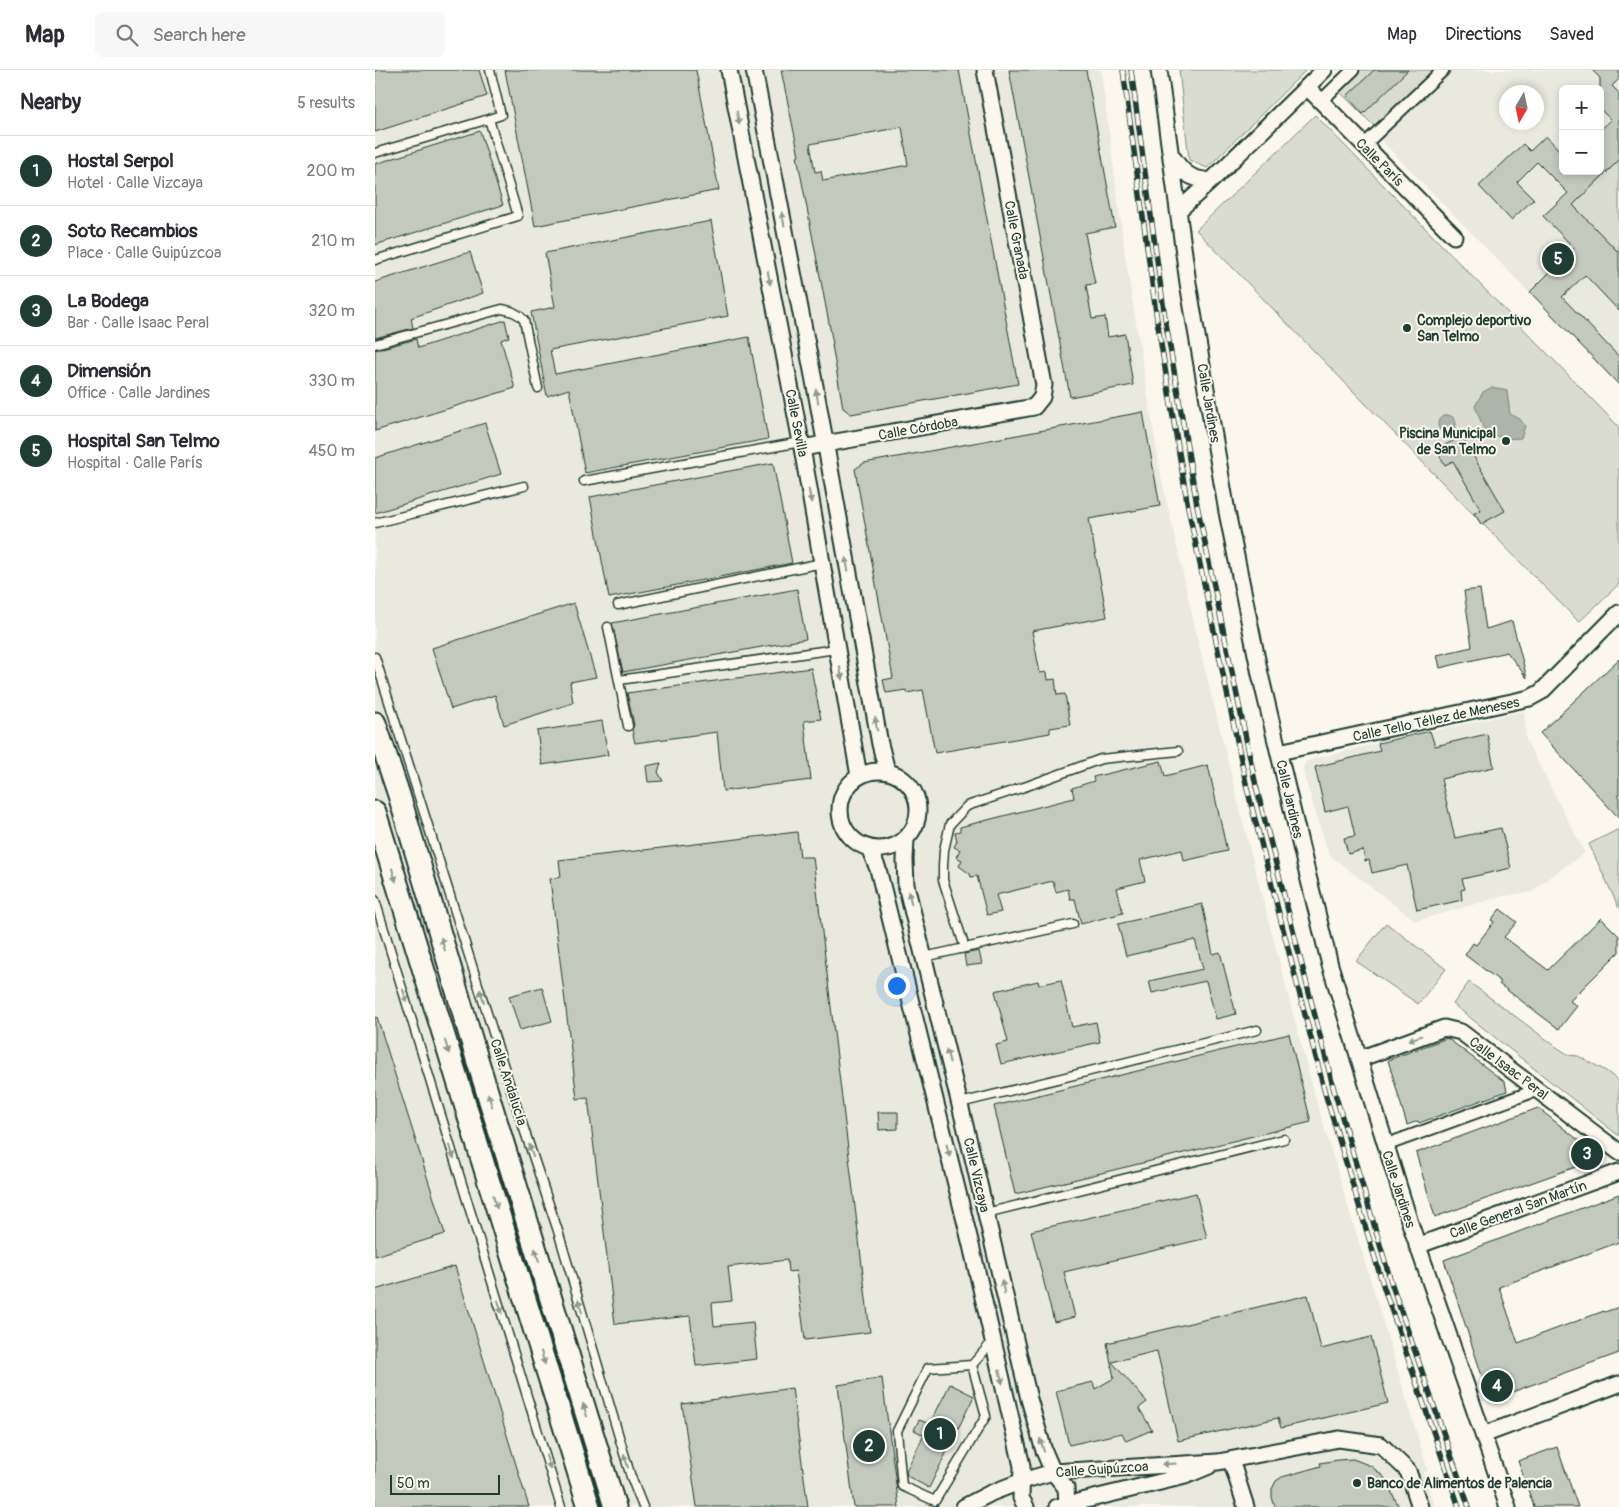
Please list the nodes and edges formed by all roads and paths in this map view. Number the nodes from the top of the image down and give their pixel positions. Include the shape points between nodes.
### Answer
1 (490, 70) edge
2 (729, 70) edge
3 (755, 70) edge
4 (985, 70) edge
5 (1159, 70) edge
6 (1324, 70) edge
7 (1353, 70) edge
8 (1443, 70) edge
9 (1307, 87) junction
10 (1321, 101) junction
11 (489, 118) junction
12 (1364, 145) junction
13 (1169, 152) junction
14 (375, 153) edge
15 (1211, 181) junction
16 (1178, 211) junction
17 (1454, 236) dead end
18 (375, 260) edge
19 (375, 344) edge
20 (538, 388) dead end
21 (1034, 406) joint
22 (826, 444) junction
23 (801, 445) junction
24 (584, 481) dead end
25 (524, 486) dead end
26 (375, 523) edge
27 (822, 563) junction
28 (617, 605) dead end
29 (1619, 613) edge
30 (609, 627) dead end
31 (836, 649) junction
32 (375, 657) edge
33 (619, 680) junction
34 (375, 723) edge
35 (628, 726) dead end
36 (1178, 751) dead end
37 (1279, 752) junction
38 (887, 771) junction
39 (859, 776) junction
40 (375, 812) edge
41 (906, 839) junction
42 (869, 848) junction
43 (375, 900) edge
44 (1073, 924) dead end
45 (965, 948) junction
46 (924, 957) junction
47 (1257, 1030) dead end
48 (1359, 1060) junction
49 (1537, 1090) junction
50 (937, 1103) junction
51 (960, 1103) junction
52 (1284, 1140) dead end
53 (1386, 1145) junction
54 (1619, 1152) edge
55 (1619, 1172) edge
56 (986, 1213) junction
57 (1417, 1246) junction
58 (993, 1341) junction
59 (972, 1365) junction
60 (1619, 1384) edge
61 (1483, 1435) junction
62 (1224, 1461) junction
63 (1053, 1472) junction
64 (1022, 1481) junction
65 (935, 1504) edge
66 (1062, 1506) edge
67 (561, 1507) edge
68 (589, 1507) edge
69 (615, 1507) edge
70 (643, 1507) edge
71 (964, 1507) edge
72 (1026, 1507) edge
73 (1247, 1507) edge
74 (1420, 1507) edge
75 (1509, 1507) edge

1 - 11 lane via 501,115
2 -> 23 street, Calle Sevilla
22 -> 3 street, Calle Sevilla
4 - 21 street, Calle Granada via 1045,385 1042,397
5 - 13 street, Calle Jardines
6 - 9 street
7 - 10 street
8 - 12 street
9 - 10 street, Calle París
9 - 15 street
10 - 12 street, Calle París
11 - 14 lane
11 - 18 lane via 518,216
12 - 17 street, Calle París
13 - 15 street via 1190,177
13 - 16 street, Calle Jardines
15 - 16 street
16 - 37 street, Calle Jardines via 1227,512
19 - 20 lane via 502,310 511,311 524,320
21 - 22 street, Calle Córdoba
22 - 23 street, Calle Córdoba
38 -> 22 street, Calle Sevilla
23 - 24 lane
23 -> 27 street, Calle Sevilla
25 - 26 lane
27 - 28 lane
27 - 31 street, Calle Sevilla
29 - 37 street, Calle Tello Téllez de Meneses via 1541,692 1530,698
30 - 33 lane
31 - 33 lane
31 -> 39 street, Calle Sevilla
70 -> 32 lane, Calle Andalucía via 631,1478 563,1248
33 - 35 lane
69 -> 34 main road, Calle Andalucía
36 - 45 lane via 1101,759 967,806 950,824 943,865 943,880
37 - 48 street, Calle Jardines via 1330,965
38 - 39 street
38 - 41 street via 905,780 918,801 917,822
39 - 42 street via 845,789 840,813 849,836
40 -> 68 main road
41 - 42 street via 887,848
46 -> 41 street, Calle Vizcaya via 906,885
42 - 50 street, Calle Vizcaya via 878,869
43 -> 67 lane
44 - 45 lane
45 - 46 lane
51 -> 46 street, Calle Vizcaya
47 - 51 lane
49 -> 48 street, Calle Isaac Peral via 1461,1032 1444,1028
48 - 53 street, Calle Jardines
49 - 53 street
49 - 54 street, Calle Isaac Peral
50 - 51 street
50 -> 58 street, Calle Vizcaya
51 - 56 street, Calle Vizcaya
52 - 56 lane
53 - 57 street, Calle Jardines
55 - 57 street, Calle General San Martín
63 -> 56 street, Calle Vizcaya via 1029,1399
57 - 61 street, Calle Jardines
58 - 59 lane
58 -> 64 street, Calle Vizcaya via 1022,1466
59 - 65 lane via 985,1416
59 - 65 lane via 928,1368 897,1431 902,1486
60 - 61 street
61 - 75 street, Calle Jardines
62 -> 63 street, Calle Guipúzcoa
62 - 66 street, Calle Guipúzcoa via 1185,1476
62 - 73 street
62 - 74 street, Calle Guipúzcoa via 1339,1439 1381,1445 1408,1471
63 - 64 street, Calle Guipúzcoa
63 - 66 street, Calle Vizcaya via 1067,1488
64 - 71 street, Calle Guipúzcoa
64 - 72 street, Calle Vizcaya via 1021,1498

